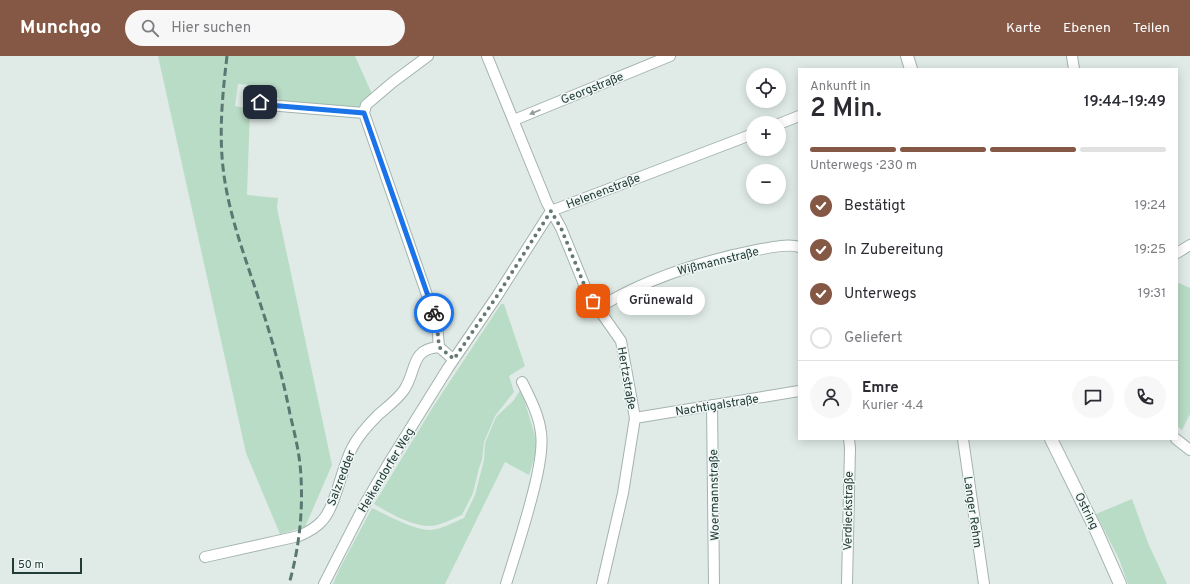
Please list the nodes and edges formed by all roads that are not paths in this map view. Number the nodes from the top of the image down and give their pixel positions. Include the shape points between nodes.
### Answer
1 (428, 56) edge
2 (488, 56) edge
3 (670, 56) edge
4 (907, 56) edge
5 (1072, 56) edge
6 (911, 68) edge
7 (1074, 68) edge
8 (253, 98) dead end
9 (364, 113) junction
10 (798, 116) edge
11 (514, 120) junction
12 (786, 121) edge
13 (746, 137) edge
14 (551, 211) junction
15 (1190, 245) edge
16 (798, 246) edge
17 (1178, 252) edge
18 (598, 308) junction
19 (439, 347) junction
20 (454, 359) junction
21 (522, 382) dead end
22 (798, 391) edge
23 (712, 405) junction
24 (635, 418) junction
25 (849, 440) edge
26 (963, 440) edge
27 (1052, 440) edge
28 (1177, 440) edge
29 (1190, 450) edge
30 (205, 557) dead end
31 (324, 584) edge
32 (506, 584) edge
33 (602, 584) edge
34 (714, 584) edge
35 (847, 584) edge
36 (984, 584) edge
37 (1120, 584) edge

1 - 9 street via 366,105
2 - 11 street, Hertzstraße
3 -> 11 street, Georgstraße
4 - 6 street
5 - 7 street
8 - 9 street via 268,105
9 - 19 street via 437,324
10 - 12 street
11 - 14 street, Hertzstraße
13 - 14 street, Helenenstraße
14 - 18 street, Hertzstraße via 561,228 588,294
14 - 20 street, Helenenstraße
15 - 17 street
16 - 18 street, Wißmannstraße via 773,247 694,265 643,284
18 - 24 street, Hertzstraße via 621,341
19 - 20 street
19 - 30 street, Salzredder via 428,348 419,354 400,396 362,432 343,468 331,506 314,529 299,536
20 - 31 street, Heikendorfer Weg via 377,484
21 - 32 street via 534,407 542,445 526,522
22 - 23 street, Nachtigalstraße
23 - 24 street, Nachtigalstraße
23 - 34 street, Woermannstraße
24 - 33 street, Hertzstraße via 623,493
25 - 35 street, Verdieckstraße
26 - 36 street, Langer Rehm
27 - 37 street, Ostring via 1094,524
28 - 29 street

